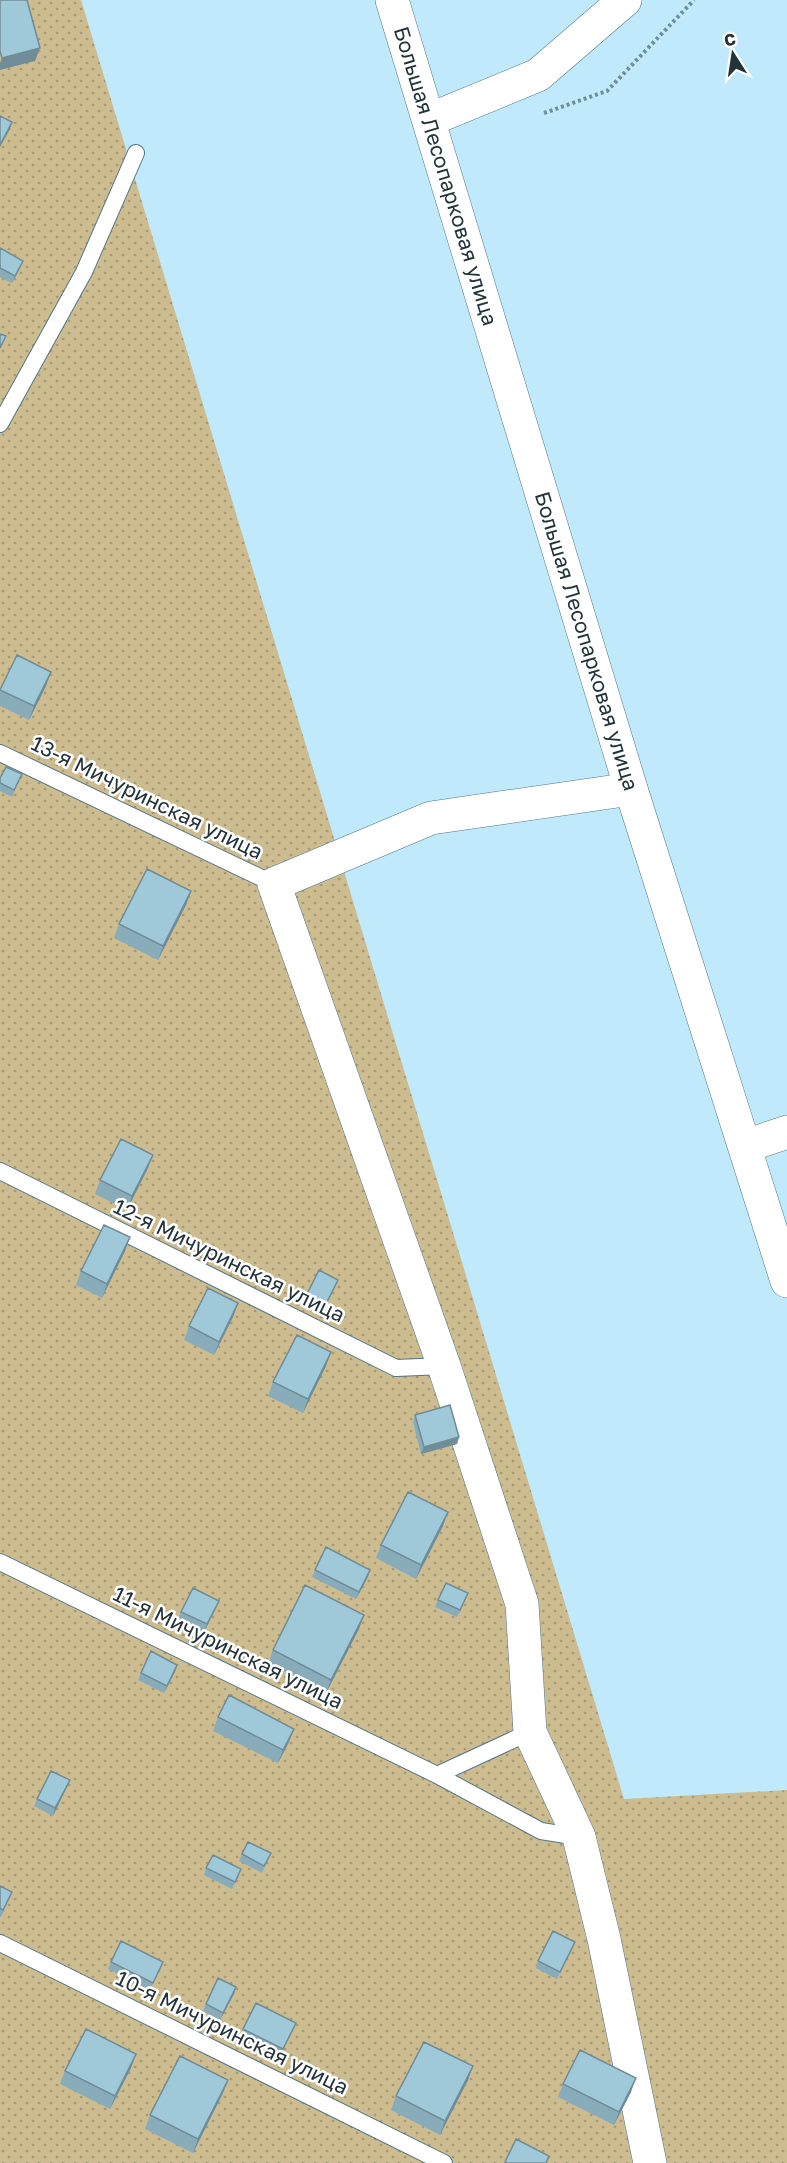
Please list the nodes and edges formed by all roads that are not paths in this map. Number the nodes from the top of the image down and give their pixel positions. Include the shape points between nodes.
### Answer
1 (392, 0) edge
2 (625, 0) edge
3 (429, 120) junction
4 (136, 153) dead end
5 (0, 424) edge
6 (0, 753) edge
7 (631, 789) junction
8 (274, 884) junction
9 (787, 1132) edge
10 (746, 1146) junction
11 (0, 1171) edge
12 (787, 1281) edge
13 (444, 1366) junction
14 (0, 1562) edge
15 (530, 1732) junction
16 (436, 1775) junction
17 (579, 1837) junction
18 (0, 1943) edge
19 (444, 2163) edge
20 (650, 2163) edge

1 - 3 street, Большая Лесопарковая улица
2 - 3 street via 538,75
3 - 7 street, Большая Лесопарковая улица
4 - 5 lane via 84,272
6 - 8 lane, 13-я Мичуринская улица
7 - 8 street via 431,818
7 - 10 street, Большая Лесопарковая улица
8 - 13 street
9 - 10 street
10 - 12 street, Большая Лесопарковая улица
11 - 13 lane, 12-я Мичуринская улица via 396,1368
13 - 15 street via 522,1604
14 - 16 lane, 11-я Мичуринская улица
15 - 16 lane
15 - 17 street
16 - 17 lane, 11-я Мичуринская улица via 541,1831
17 - 20 street
18 - 19 lane, 10-я Мичуринская улица

